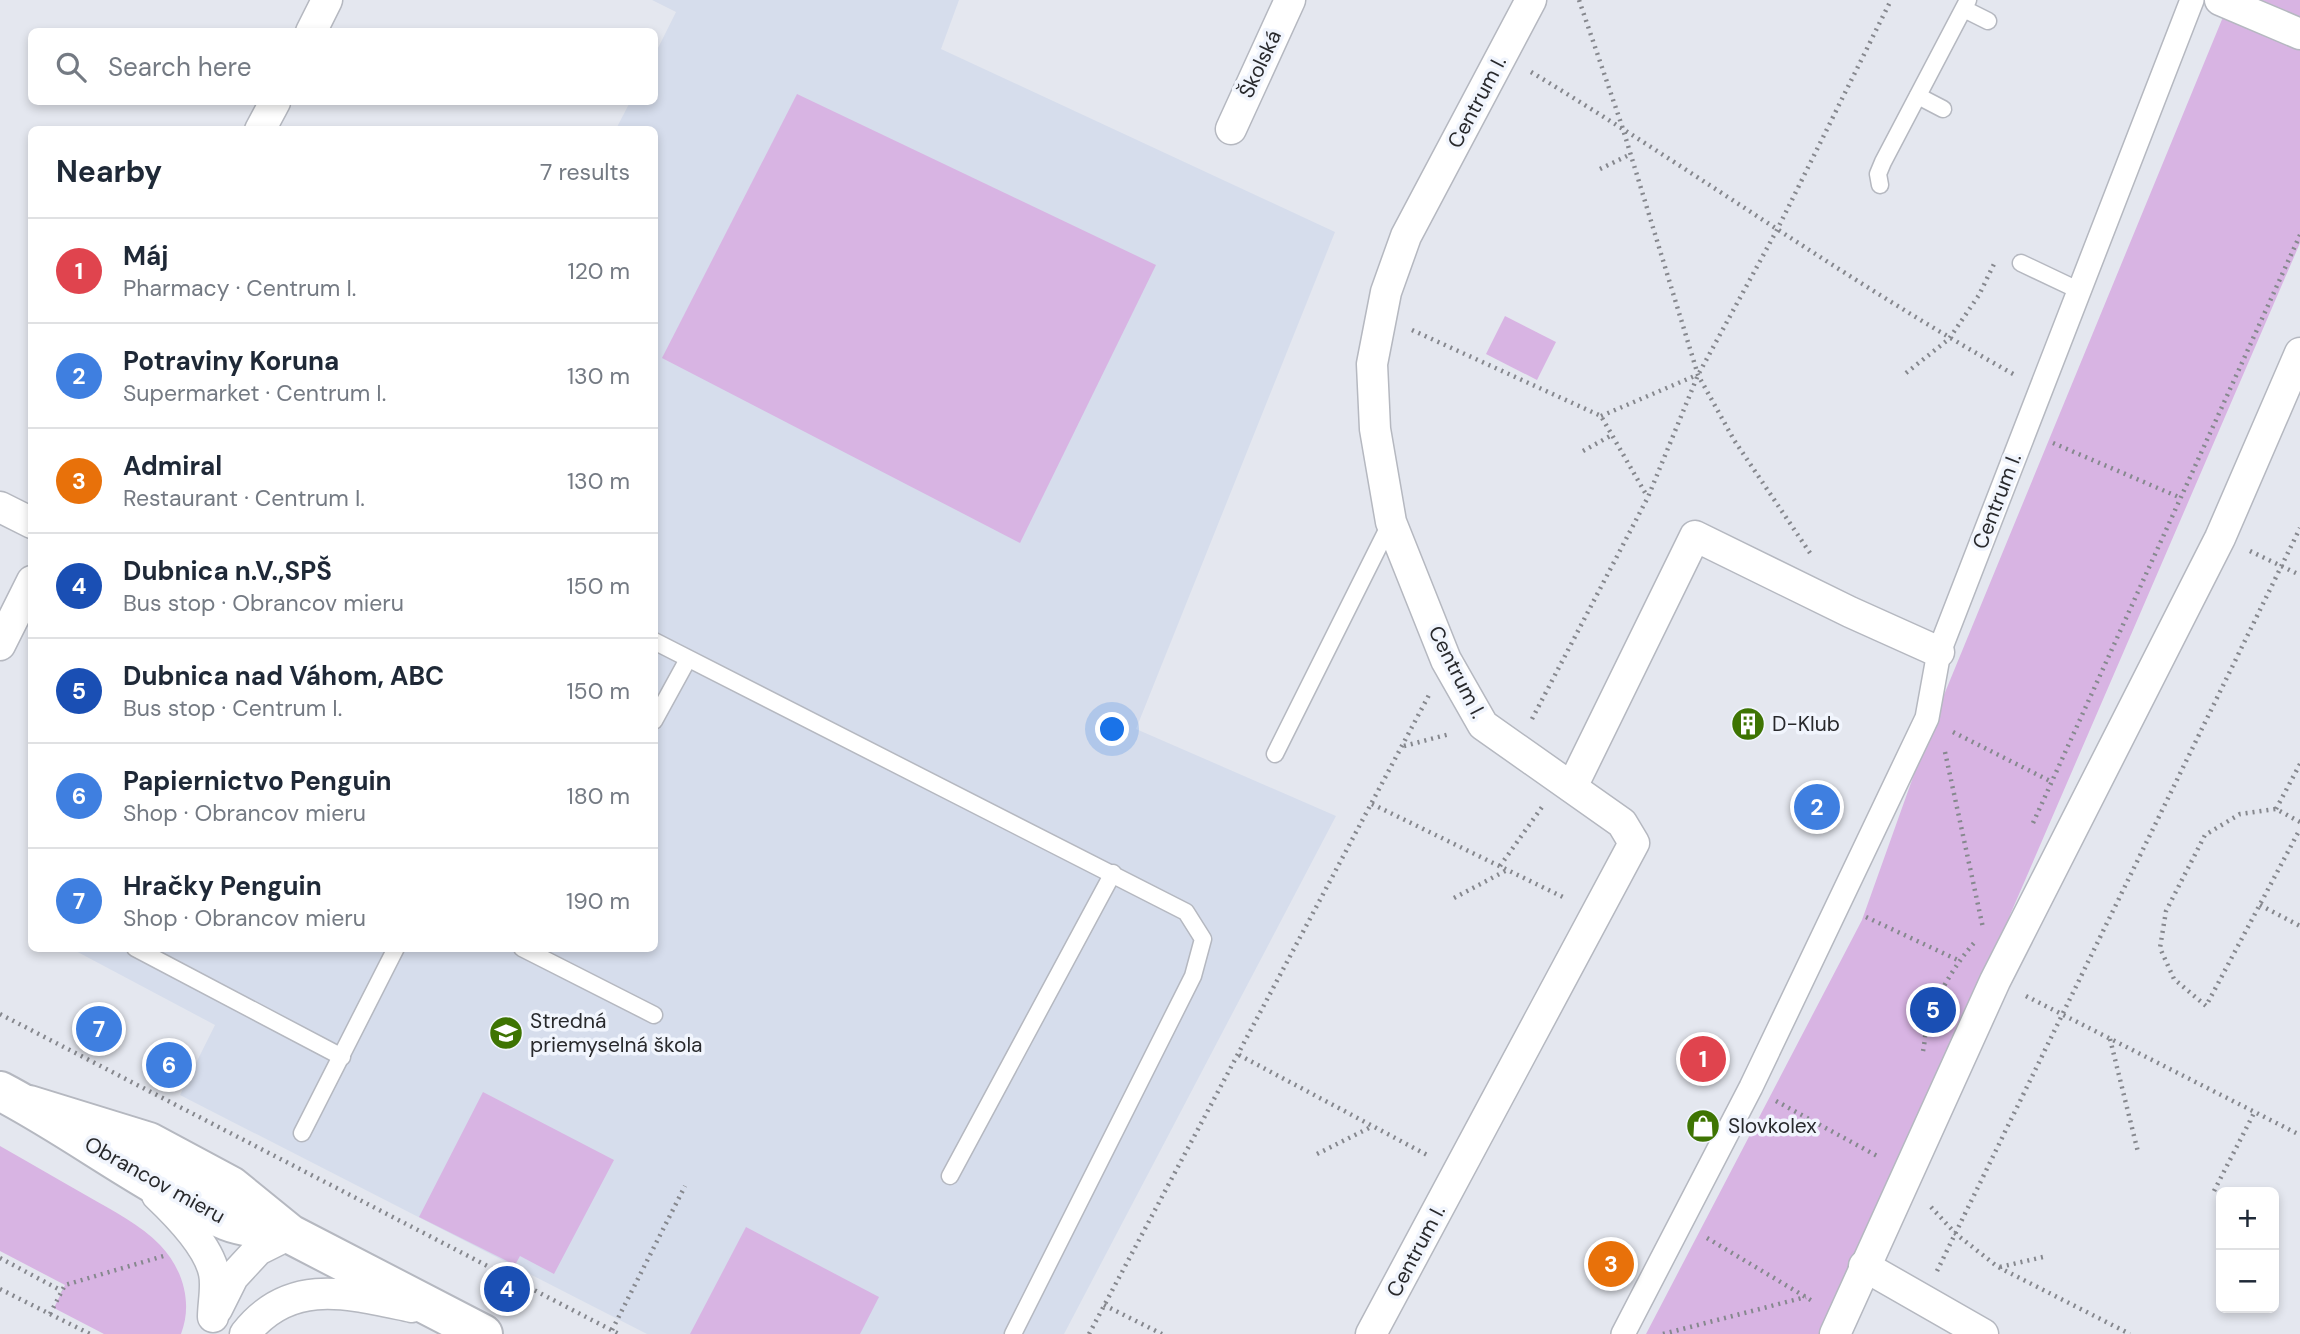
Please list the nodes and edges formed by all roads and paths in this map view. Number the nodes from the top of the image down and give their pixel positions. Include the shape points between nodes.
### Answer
1 (327, 0) edge
2 (1290, 0) edge
3 (1531, 0) edge
4 (1578, 0) edge
5 (1891, 0) edge
6 (2192, 0) edge
7 (2220, 0) edge
8 (1966, 4) edge
9 (1988, 21) dead end
10 (313, 28) edge
11 (2300, 34) edge
12 (1503, 55) junction
13 (1918, 96) junction
14 (273, 105) edge
15 (1943, 109) dead end
16 (262, 126) edge
17 (1622, 126) junction
18 (1231, 129) dead end
19 (1631, 154) junction
20 (1600, 169) dead end
21 (1880, 186) dead end
22 (1778, 228) junction
23 (2300, 235) edge
24 (2000, 253) dead end
25 (2021, 263) dead end
26 (2078, 290) junction
27 (1380, 315) junction
28 (1949, 339) junction
29 (2300, 353) edge
30 (1906, 373) dead end
31 (1698, 375) junction
32 (2040, 389) junction
33 (1601, 416) junction
34 (2024, 431) junction
35 (1612, 435) junction
36 (1583, 451) dead end
37 (1648, 497) junction
38 (2181, 498) junction
39 (0, 507) edge
40 (28, 521) edge
41 (1391, 522) junction
42 (2300, 528) edge
43 (1811, 555) dead end
44 (2282, 566) junction
45 (2300, 575) edge
46 (28, 589) edge
47 (658, 643) edge
48 (0, 645) edge
49 (1939, 652) junction
50 (688, 659) junction
51 (1446, 660) junction
52 (658, 714) edge
53 (1933, 722) junction
54 (1483, 725) junction
55 (1403, 746) junction
56 (1517, 748) junction
57 (1275, 754) dead end
58 (2300, 764) edge
59 (2052, 782) junction
60 (1567, 783) junction
61 (1372, 804) junction
62 (2276, 809) junction
63 (2300, 822) edge
64 (2300, 829) edge
65 (2029, 832) dead end
66 (1500, 866) junction
67 (1507, 870) junction
68 (1113, 873) junction
69 (1454, 898) dead end
70 (1840, 904) junction
71 (2260, 905) junction
72 (1598, 914) junction
73 (1990, 920) dead end
74 (2300, 926) edge
75 (1976, 942) dead end
76 (143, 952) edge
77 (395, 952) edge
78 (532, 952) edge
79 (1958, 960) junction
80 (1995, 981) junction
81 (0, 1014) edge
82 (2064, 1014) junction
83 (654, 1015) dead end
84 (2110, 1038) junction
85 (1239, 1055) junction
86 (342, 1057) junction
87 (1922, 1062) dead end
88 (1751, 1087) junction
89 (14, 1098) edge
90 (2254, 1113) junction
91 (1373, 1126) junction
92 (302, 1133) dead end
93 (2300, 1135) edge
94 (2138, 1152) dead end
95 (1317, 1154) dead end
96 (1877, 1155) junction
97 (1873, 1165) dead end
98 (1458, 1171) junction
99 (134, 1173) junction
100 (950, 1176) dead end
101 (1905, 1178) junction
102 (685, 1186) dead end
103 (2214, 1191) dead end
104 (1681, 1223) junction
105 (290, 1234) junction
106 (1956, 1234) junction
107 (2043, 1257) dead end
108 (0, 1258) edge
109 (1864, 1266) junction
110 (1998, 1267) junction
111 (0, 1289) edge
112 (1820, 1290) dead end
113 (62, 1291) dead end
114 (1806, 1297) junction
115 (1922, 1299) junction
116 (1815, 1302) junction
117 (1104, 1305) junction
118 (440, 1313) junction
119 (1810, 1313) dead end
120 (211, 1326) edge
121 (612, 1330) junction
122 (1966, 1330) edge
123 (90, 1334) edge
124 (245, 1334) edge
125 (483, 1334) edge
126 (619, 1334) edge
127 (1013, 1334) edge
128 (1089, 1334) edge
129 (1162, 1334) edge
130 (1371, 1334) edge
131 (1623, 1334) edge
132 (1663, 1334) edge
133 (1835, 1334) edge
134 (2130, 1334) edge

1 - 10 street
2 - 18 street, Školská
3 - 12 street, Centrum I.
4 - 17 path
5 - 22 path
6 - 26 street, Centrum I.
7 - 11 street
8 - 9 lane
8 - 13 lane
12 - 17 path
12 - 27 street, Centrum I. via 1406,236
13 - 15 lane
13 - 21 lane via 1880,169
14 - 16 street
17 - 19 path
17 - 22 path
19 - 20 path
19 - 31 path
22 - 28 path
22 - 31 path
23 - 38 path
24 - 28 path
25 - 26 lane
26 - 32 street, Centrum I.
27 - 33 path
27 - 41 street, Centrum I. via 1372,364 1374,416
28 - 30 path
28 - 32 path
29 - 80 street via 2220,538
31 - 33 path
31 - 37 path
31 - 43 path via 1734,440
32 - 34 street, Centrum I.
33 - 35 path
34 - 38 path
34 - 49 street, Centrum I.
35 - 36 path
35 - 37 path
37 - 56 path
38 - 59 path
39 - 40 street
41 - 51 street, Centrum I.
41 - 57 lane
42 - 44 path
44 - 45 path
44 - 82 path
46 - 48 street
47 - 50 lane
49 - 53 street, Centrum I.
49 - 60 street via 1695,536
50 - 52 lane
50 - 68 lane
51 - 54 street, Centrum I.
51 - 55 path
53 - 59 path
53 - 70 street, Centrum I.
53 - 73 path via 1984,932
54 - 55 path
54 - 56 street, Centrum I.
55 - 61 path
56 - 60 street, Centrum I.
58 - 62 path
59 - 65 path
60 - 66 path
60 - 72 street, Centrum I. via 1622,823 1633,843
61 - 66 path
61 - 85 path
62 - 63 path
62 - 71 path via 2240,814 2205,835 2166,911 2160,948 2174,979 2206,1006
64 - 71 path
66 - 67 path
67 - 69 path
67 - 72 path
68 - 100 lane
68 - 127 lane via 1186,912 1203,939 1194,976
70 - 79 path
70 - 88 street, Centrum I.
71 - 74 path
72 - 98 street, Centrum I.
75 - 79 path
76 - 86 lane
77 - 86 lane
78 - 83 lane
79 - 80 path
79 - 87 path via 1927,1024
80 - 82 path
80 - 101 street
81 - 121 path
82 - 84 path
82 - 106 path
84 - 90 path
84 - 94 path
85 - 91 path
85 - 117 path
86 - 92 lane
88 - 96 path
88 - 104 street, Centrum I.
89 - 99 main road, Obrancov mieru
89 - 105 main road, Obrancov mieru via 149,1142 231,1186
90 - 93 path
90 - 103 path
91 - 95 path
91 - 98 path
96 - 97 path
96 - 101 path
98 - 130 street, Centrum I.
99 - 105 main road, Obrancov mieru via 229,1222
99 - 120 street via 201,1244 214,1273
101 - 106 path
101 - 109 street
102 - 121 path
104 - 114 path
104 - 131 street, Centrum I.
105 - 118 main road, Obrancov mieru
105 - 120 street via 258,1250 233,1277
106 - 110 path
106 - 115 path
107 - 110 path
108 - 113 path
109 - 115 street
109 - 133 street
110 - 134 path
111 - 123 path
112 - 116 path
114 - 116 path
114 - 132 path
115 - 122 street
116 - 119 path
117 - 128 path
117 - 129 path
118 - 124 street via 345,1293 310,1294 281,1304 256,1320
118 - 125 main road, Obrancov mieru
121 - 126 path

